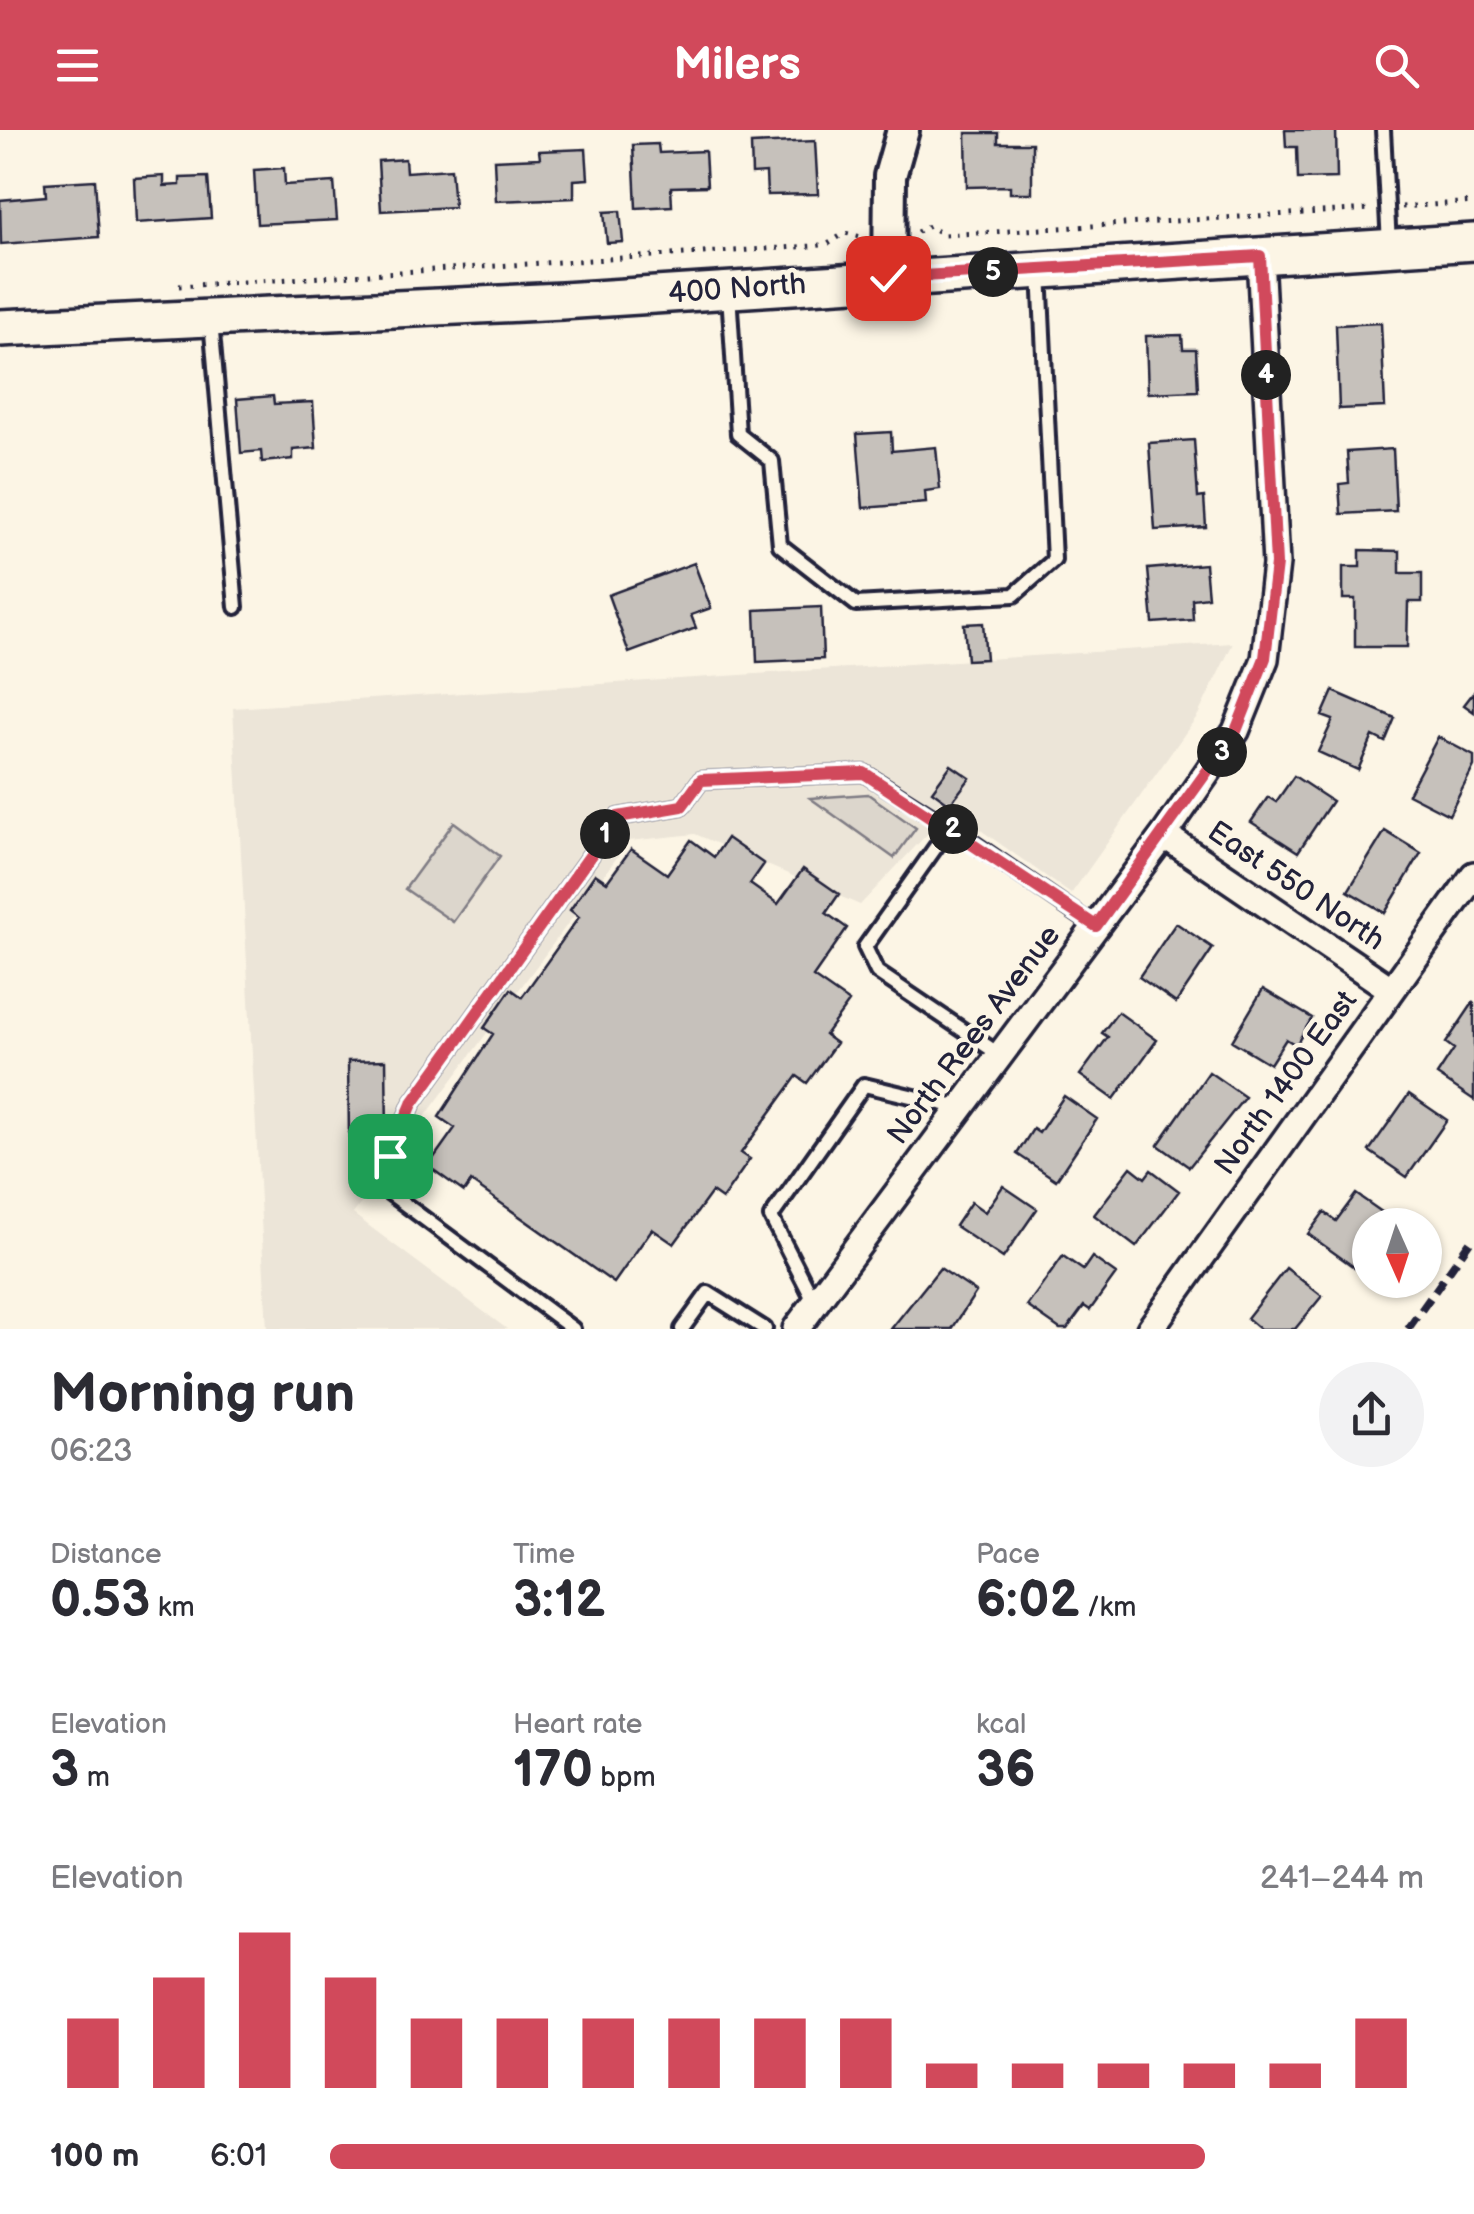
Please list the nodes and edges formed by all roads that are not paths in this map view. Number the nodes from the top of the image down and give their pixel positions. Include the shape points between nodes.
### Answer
1 (903, 130) edge
2 (1383, 130) edge
3 (1474, 242) edge
4 (1389, 248) junction
5 (1260, 256) junction
6 (1040, 270) junction
7 (888, 278) junction
8 (728, 289) junction
9 (210, 318) junction
10 (0, 328) edge
11 (236, 607) dead end
12 (950, 827) junction
13 (1164, 836) junction
14 (1474, 876) edge
15 (1096, 926) junction
16 (1392, 990) junction
17 (1000, 1055) junction
18 (960, 1108) junction
19 (815, 1304) junction
20 (573, 1329) edge
21 (682, 1329) edge
22 (765, 1329) edge
23 (796, 1329) edge
24 (1150, 1329) edge

1 - 7 street via 890,176
2 - 4 lane
3 - 4 main road, 400 North
4 - 5 main road, 400 North
5 - 6 main road, 400 North
5 - 13 street, North Rees Avenue via 1276,564 1265,658 1236,731
6 - 7 main road, 400 North
6 - 8 lane via 1054,560 1014,596 856,604 780,545 772,462 738,434
7 - 8 main road, 400 North
8 - 9 main road, 400 North
9 - 10 main road, 400 North
9 - 11 lane
12 - 15 lane
12 - 17 lane via 865,947 877,972
12 - 20 lane via 864,773 701,780 682,806 618,817 412,1104 383,1188
13 - 15 street, North Rees Avenue
13 - 16 street, East 550 North
14 - 16 street, North 1400 East
15 - 17 street, North Rees Avenue
16 - 24 street, North 1400 East
17 - 18 street, North Rees Avenue
18 - 19 street, North Rees Avenue
18 - 19 lane via 864,1085 771,1217
19 - 23 street, North Rees Avenue
21 - 22 lane via 708,1293

